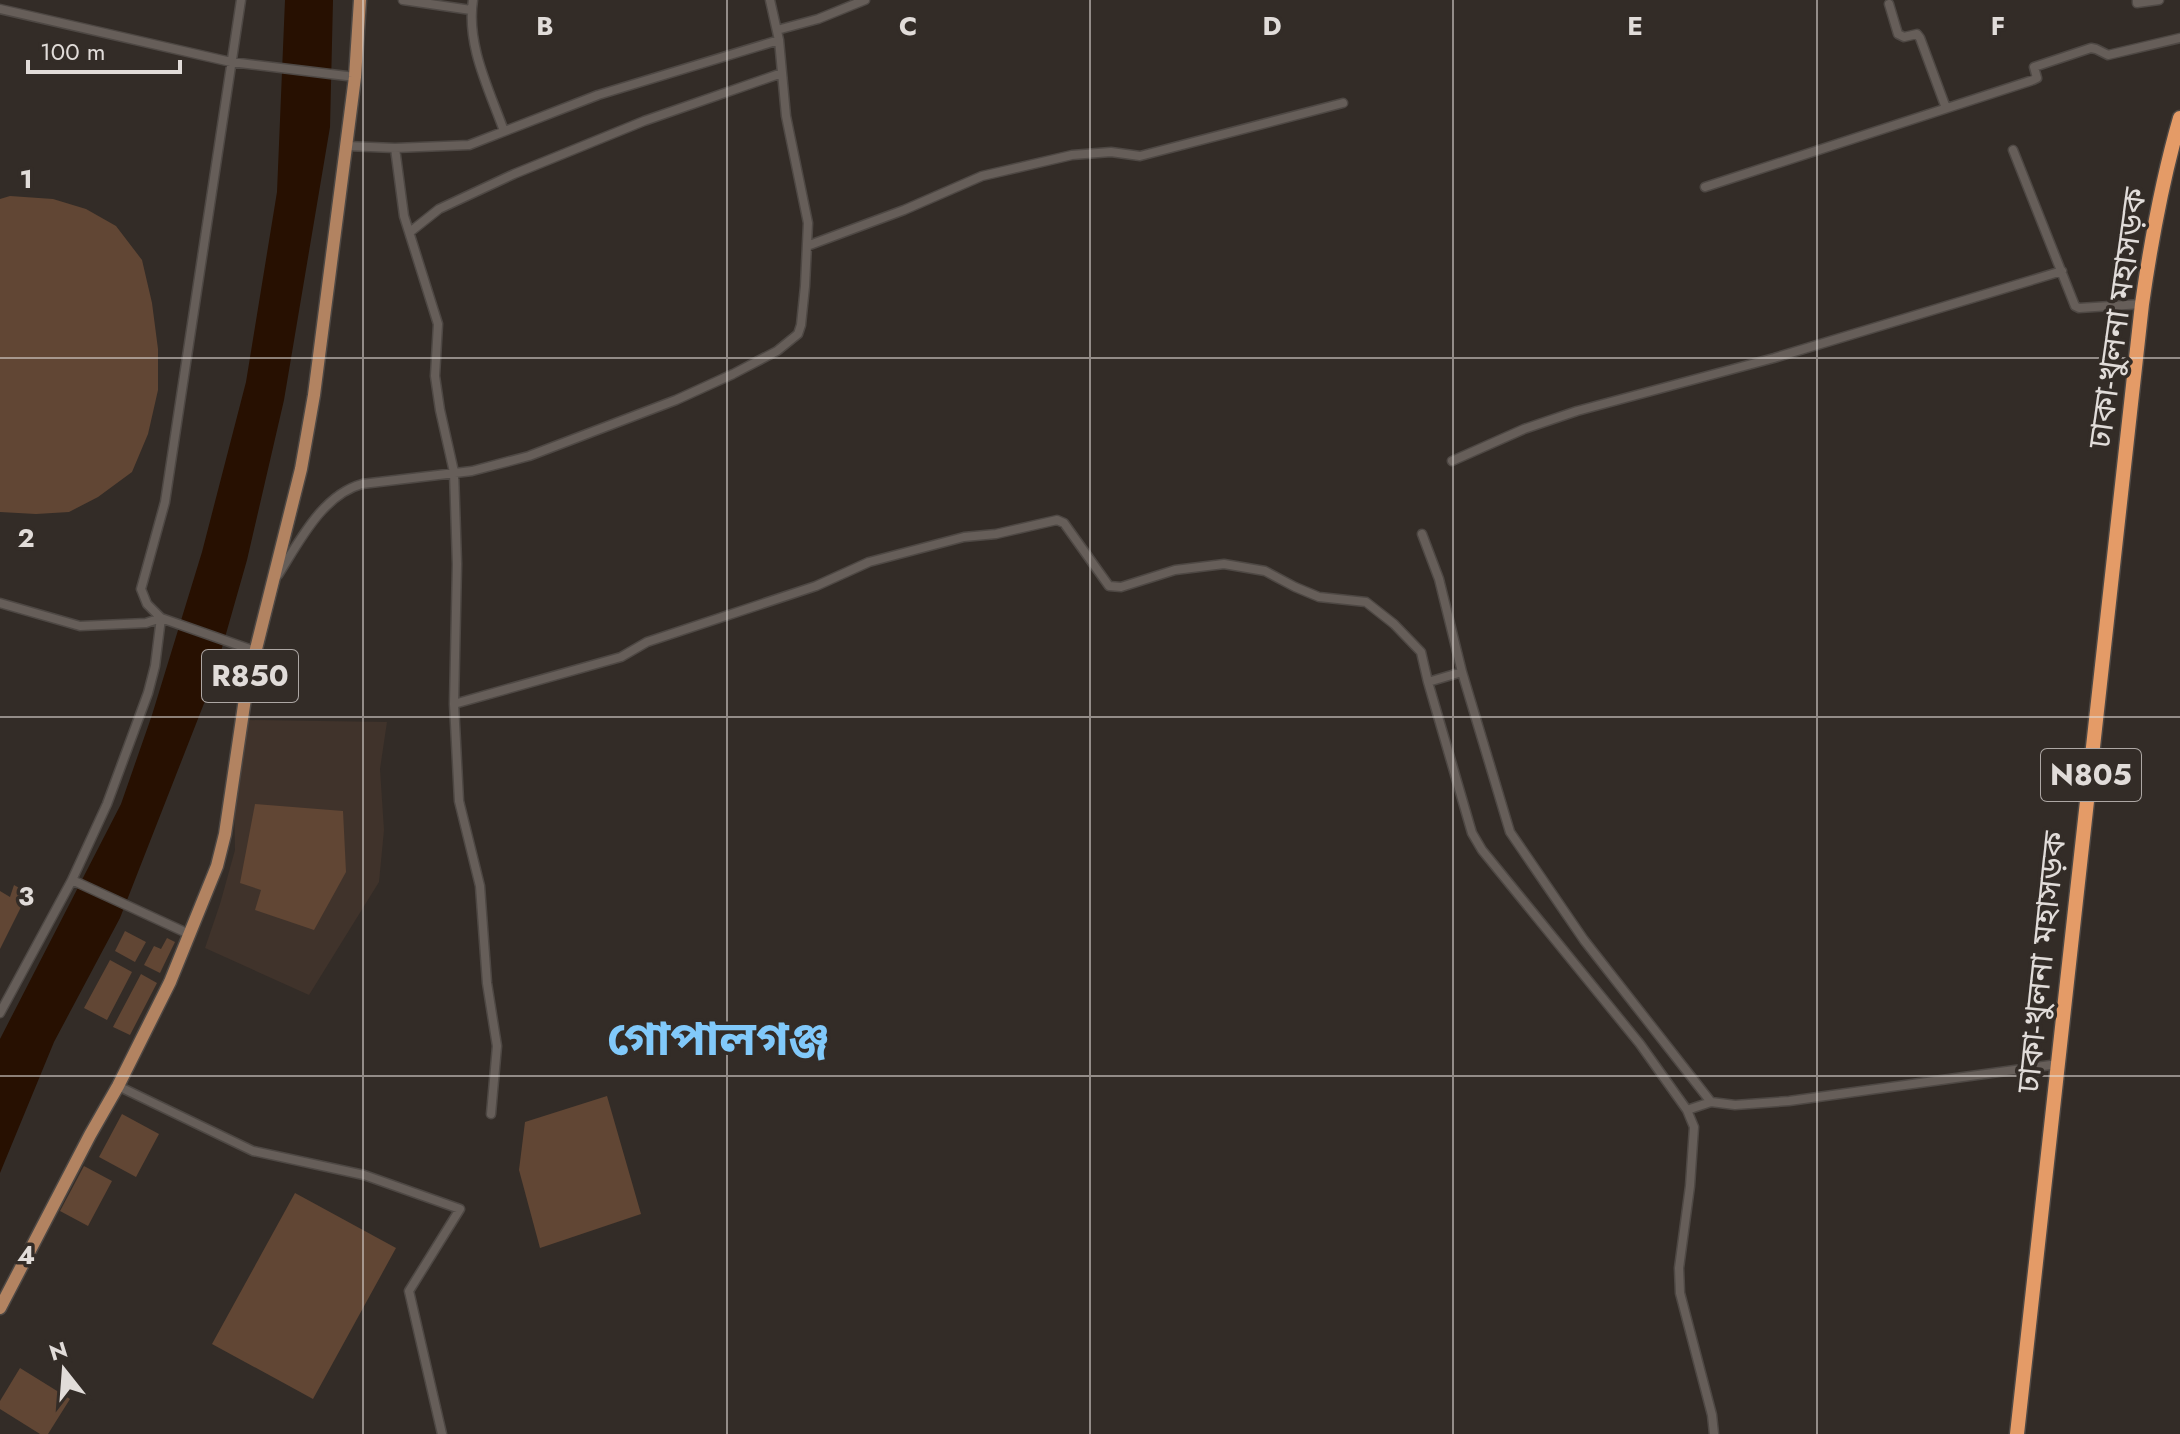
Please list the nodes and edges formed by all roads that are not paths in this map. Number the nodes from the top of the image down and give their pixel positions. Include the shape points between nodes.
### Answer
1 (241, 0) edge
2 (360, 0) edge
3 (403, 0) edge
4 (473, 0) edge
5 (770, 0) edge
6 (865, 0) edge
7 (2137, 0) edge
8 (2159, 0) edge
9 (1889, 4) dead end
10 (0, 9) edge
11 (471, 10) junction
12 (778, 35) junction
13 (2180, 38) edge
14 (231, 62) junction
15 (782, 73) junction
16 (355, 77) junction
17 (1343, 103) dead end
18 (1946, 108) junction
19 (2180, 118) edge
20 (504, 131) junction
21 (346, 146) junction
22 (395, 148) junction
23 (2013, 150) dead end
24 (1705, 187) dead end
25 (410, 232) junction
26 (807, 246) junction
27 (2062, 271) junction
28 (2142, 304) junction
29 (1452, 461) dead end
30 (454, 472) junction
31 (1422, 534) dead end
32 (273, 582) junction
33 (0, 603) edge
34 (165, 619) junction
35 (255, 651) junction
36 (1459, 673) junction
37 (1432, 681) junction
38 (454, 704) junction
39 (72, 880) junction
40 (189, 934) junction
41 (0, 1013) edge
42 (2058, 1064) junction
43 (118, 1086) junction
44 (1709, 1102) junction
45 (1689, 1110) junction
46 (491, 1114) dead end
47 (0, 1308) edge
48 (442, 1434) edge
49 (1714, 1434) edge
50 (2017, 1434) edge

1 - 14 street
2 - 16 main road, R850
3 - 11 street
4 - 11 street
5 - 12 street
6 - 12 street
7 - 8 street
9 - 18 street via 1898,34 1920,38
10 - 14 street
11 - 20 street via 473,42
12 - 15 street
12 - 20 street
13 - 18 street via 2108,55 2091,48 2034,67 2033,80
14 - 16 street
14 - 34 street via 165,502 141,589 147,604
15 - 25 street via 514,174 439,209
15 - 26 street via 808,223
16 - 21 main road, R850
17 - 26 street via 1140,156 1072,155 982,176
18 - 24 street
19 - 28 highway, ঢাকা-খুলনা মহাসড়ক / N805 via 2154,221
20 - 22 street via 469,145
21 - 22 street
21 - 32 main road, R850 via 314,395
22 - 25 street
23 - 27 street
25 - 30 street via 438,324 435,376
26 - 30 street via 801,325 777,351 595,432 529,456
27 - 28 street via 2079,308
27 - 29 street via 1577,411
28 - 42 highway, ঢাকা-খুলনা মহাসড়ক / N805
30 - 32 street via 349,488 316,518
30 - 38 street
31 - 36 street via 1439,579
32 - 35 main road, R850
33 - 34 street via 80,626
34 - 35 street
34 - 39 street via 148,693
35 - 40 main road, R850 via 225,834
36 - 37 street
36 - 44 street via 1510,832 1584,940
37 - 38 street via 1421,652 1366,602 1319,597 1265,571 1224,564 1109,586 1057,520 869,562 816,586 647,642 621,657
37 - 45 street via 1472,833 1482,850
38 - 46 street via 459,801 480,886 497,1046
39 - 40 street
39 - 41 street
40 - 43 main road, R850
42 - 44 street via 1789,1101
42 - 50 highway, ঢাকা-খুলনা মহাসড়ক / N805
43 - 47 main road, R850
43 - 48 street via 253,1151 364,1175 460,1209 409,1291
44 - 45 street
45 - 49 street via 1694,1127 1680,1293

